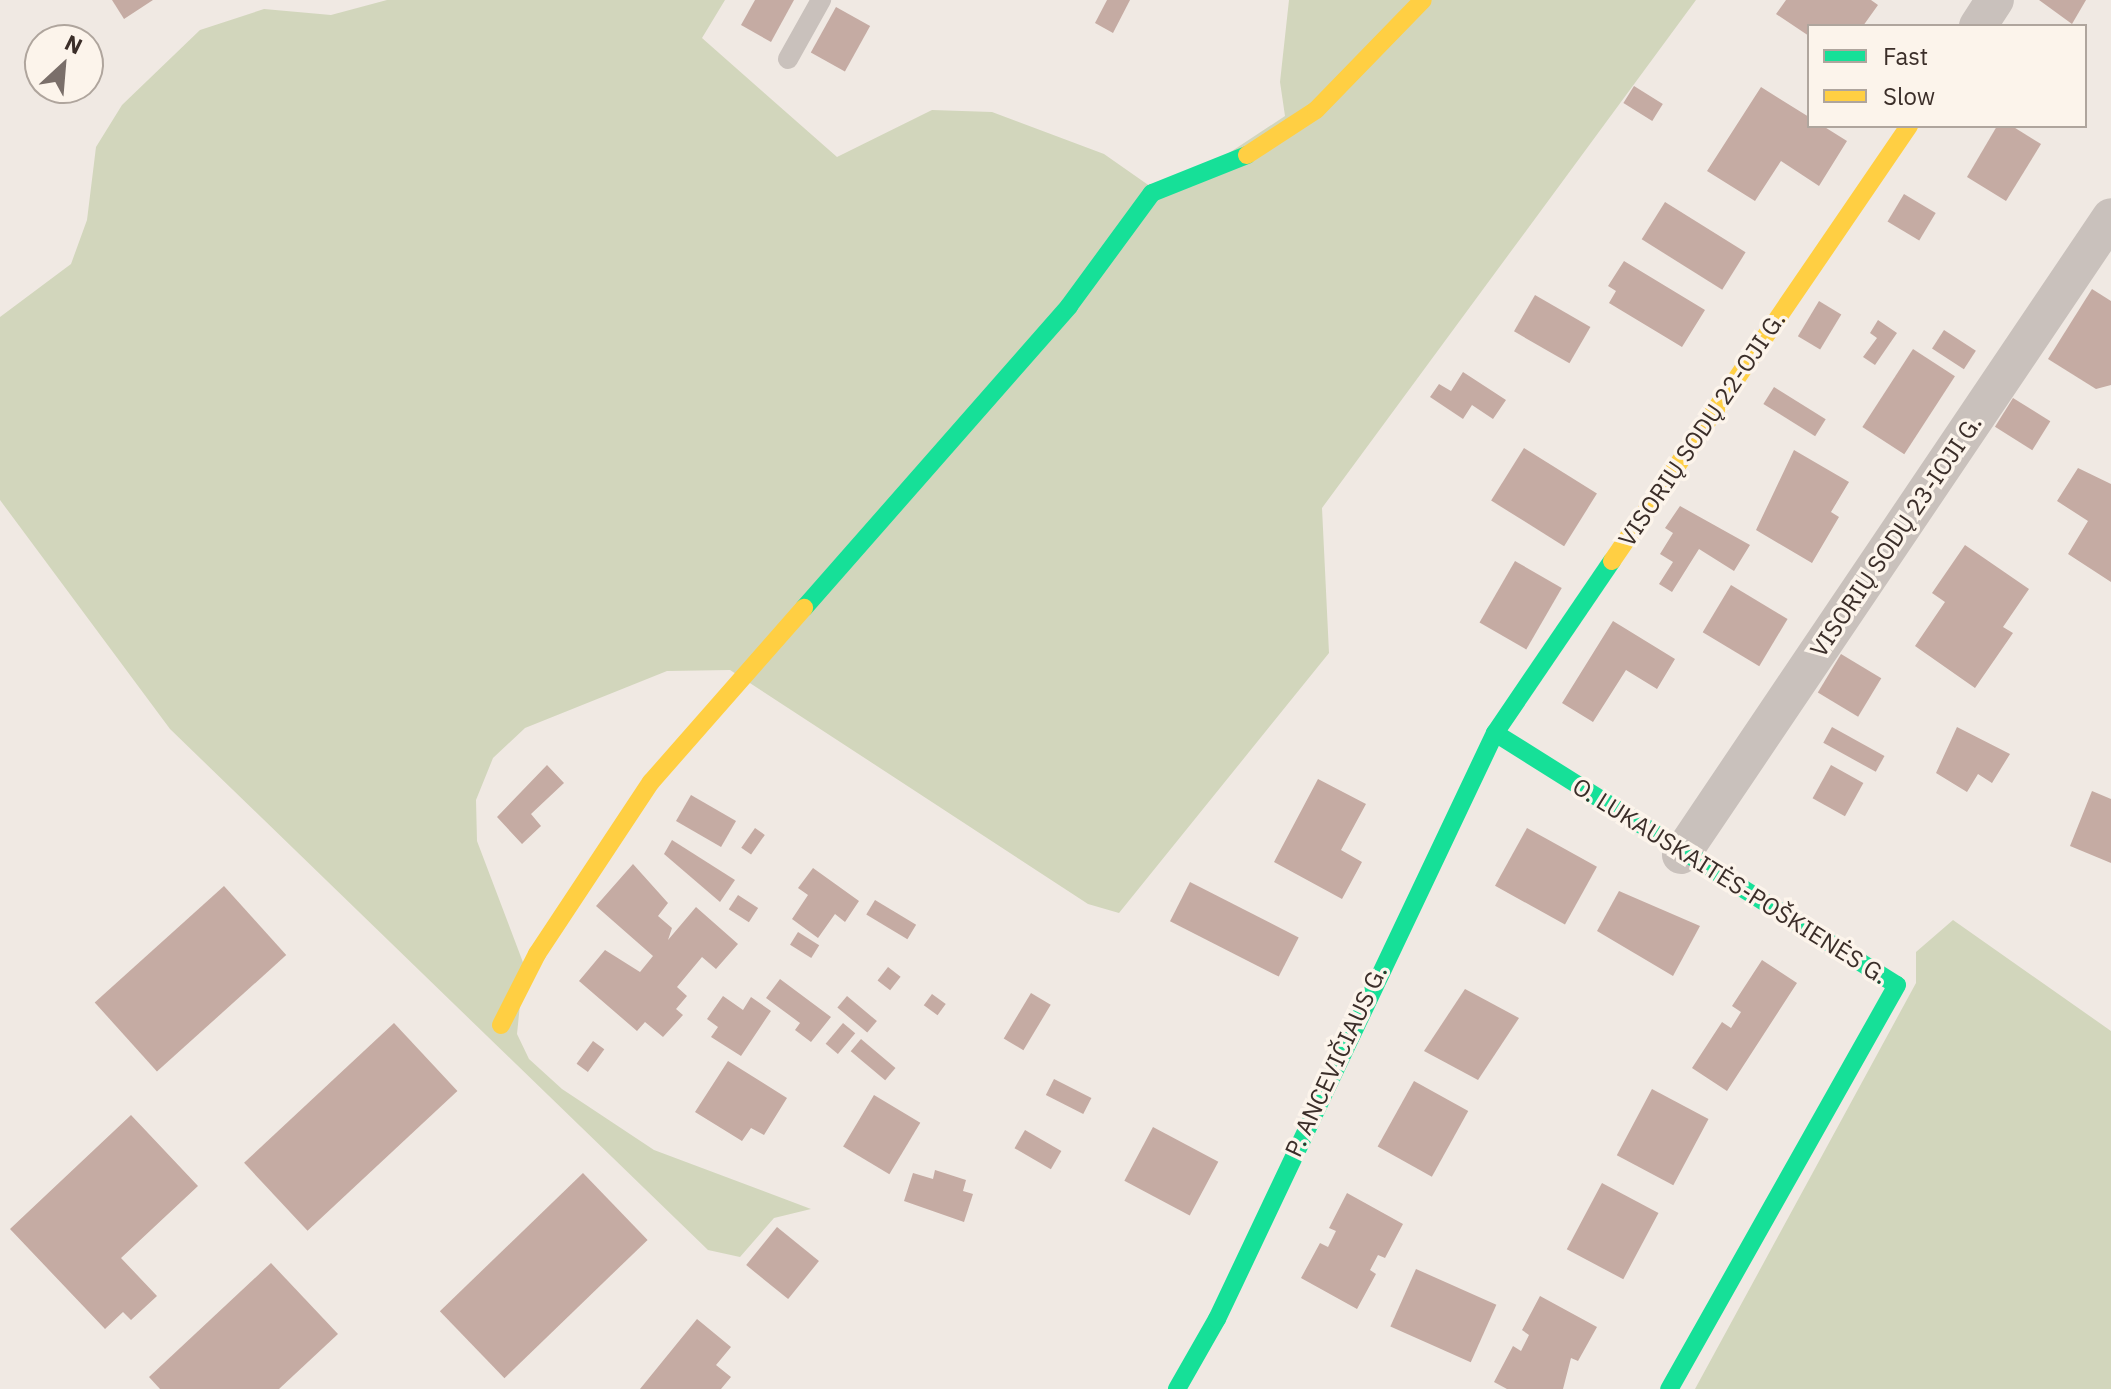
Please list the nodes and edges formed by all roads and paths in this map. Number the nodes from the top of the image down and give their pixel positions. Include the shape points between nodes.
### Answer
1 (821, 0) edge
2 (1423, 0) edge
3 (1995, 0) edge
4 (1979, 24) edge
5 (788, 59) dead end
6 (1908, 128) edge
7 (2111, 217) edge
8 (1495, 733) junction
9 (1681, 855) junction
10 (501, 1025) dead end
11 (1177, 1389) edge
12 (1669, 1389) edge

1 - 5 lane
2 - 10 street via 1316,110 1250,154 1152,193 1069,306 651,782 537,954
3 - 4 street
6 - 8 street, VISORIŲ SODŲ 22-OJI G.
7 - 9 street, VISORIŲ SODŲ 23-IOJI G.
8 - 9 street, O. LUKAUSKAITĖS-POŠKIENĖS G.
8 - 11 street, P. ANCEVIČIAUS G. via 1217,1319
9 - 12 street, O. LUKAUSKAITĖS-POŠKIENĖS G. via 1897,985

